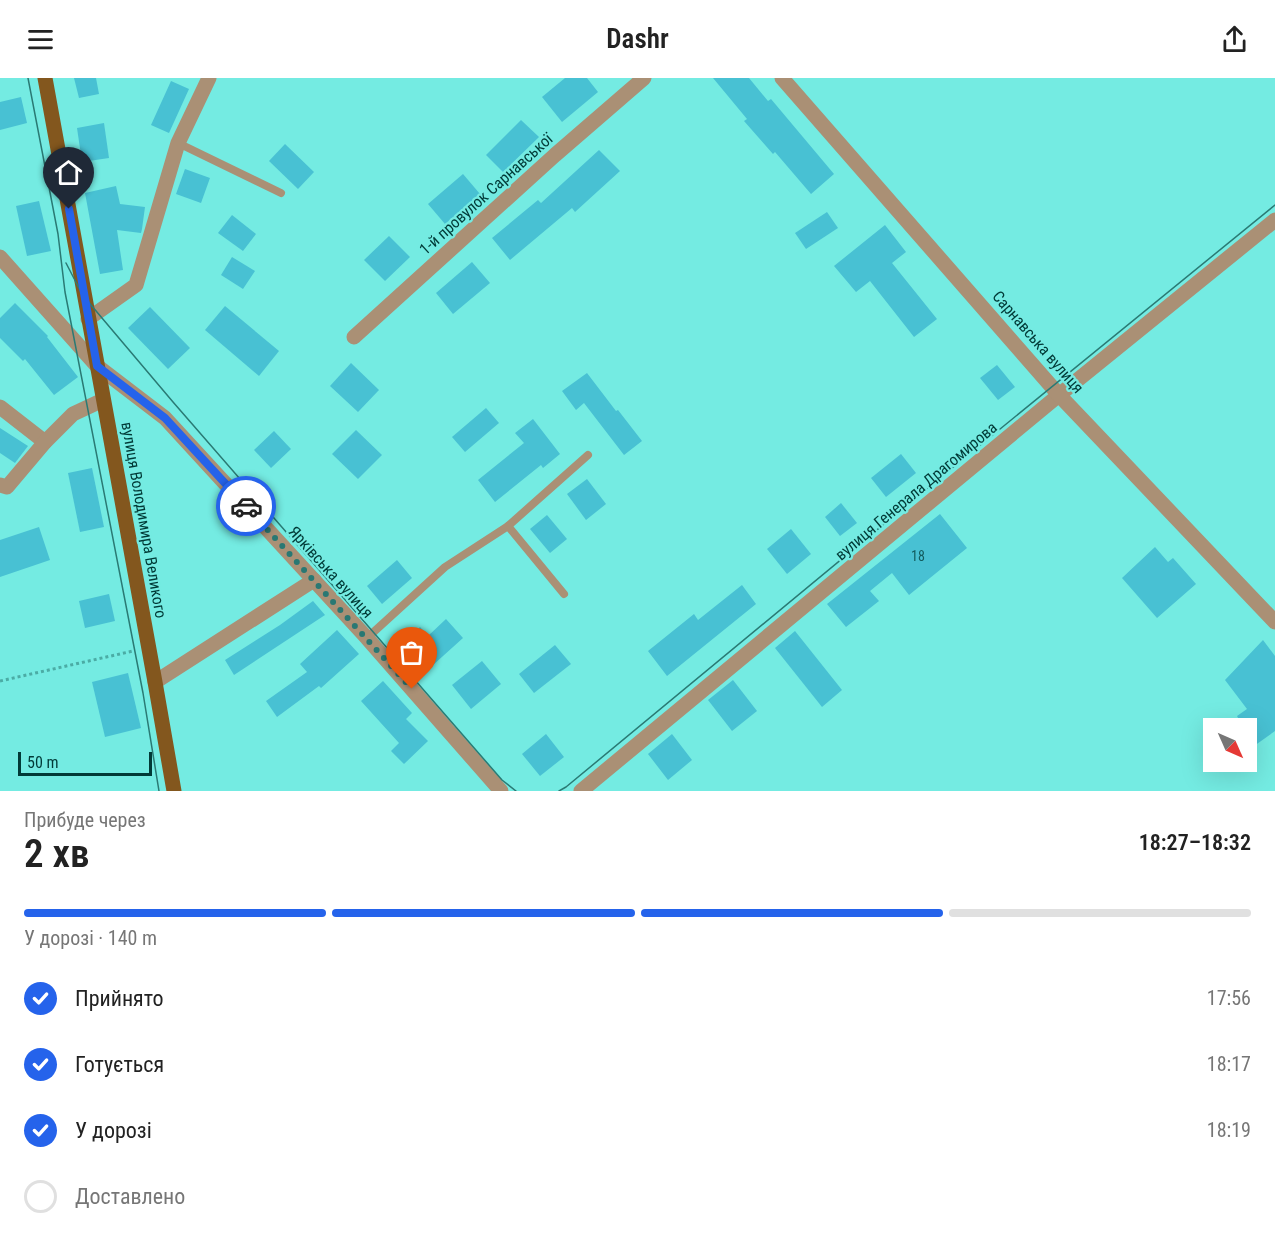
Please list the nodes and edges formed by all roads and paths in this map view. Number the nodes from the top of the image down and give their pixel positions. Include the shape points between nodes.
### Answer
1 (45, 78) edge
2 (209, 78) edge
3 (644, 78) edge
4 (782, 78) edge
5 (178, 143) junction
6 (281, 193) dead end
7 (1275, 220) edge
8 (0, 257) edge
9 (88, 319) junction
10 (354, 337) dead end
11 (97, 366) junction
12 (1059, 395) junction
13 (103, 400) junction
14 (0, 407) edge
15 (45, 442) junction
16 (588, 455) dead end
17 (0, 485) edge
18 (508, 526) junction
19 (314, 580) junction
20 (564, 594) dead end
21 (1275, 622) edge
22 (367, 639) junction
23 (149, 647) junction
24 (0, 681) edge
25 (155, 682) junction
26 (174, 791) edge
27 (501, 791) edge
28 (581, 791) edge

1 - 9 main road, вулиця Володимира Великого
2 - 5 street
3 - 10 street, 1-й провулок Сарнавської
4 - 12 street, Сарнавська вулиця
5 - 6 lane
5 - 9 street via 136,285
7 - 12 street, вулиця Генерала Драгомирова
8 - 11 street, Ярківська вулиця
9 - 11 main road, вулиця Володимира Великого
11 - 13 main road, вулиця Володимира Великого
11 - 19 street, Ярківська вулиця via 165,418
12 - 21 street, Сарнавська вулиця
12 - 28 street, вулиця Генерала Драгомирова
13 - 15 street via 74,414
13 - 23 main road, вулиця Володимира Великого
14 - 15 street
15 - 17 street via 7,487
16 - 18 lane
18 - 20 lane
18 - 22 lane via 445,567
19 - 22 street, Ярківська вулиця
19 - 25 street
22 - 27 street, Ярківська вулиця
23 - 24 path
23 - 25 main road, вулиця Володимира Великого
25 - 26 main road, вулиця Володимира Великого

